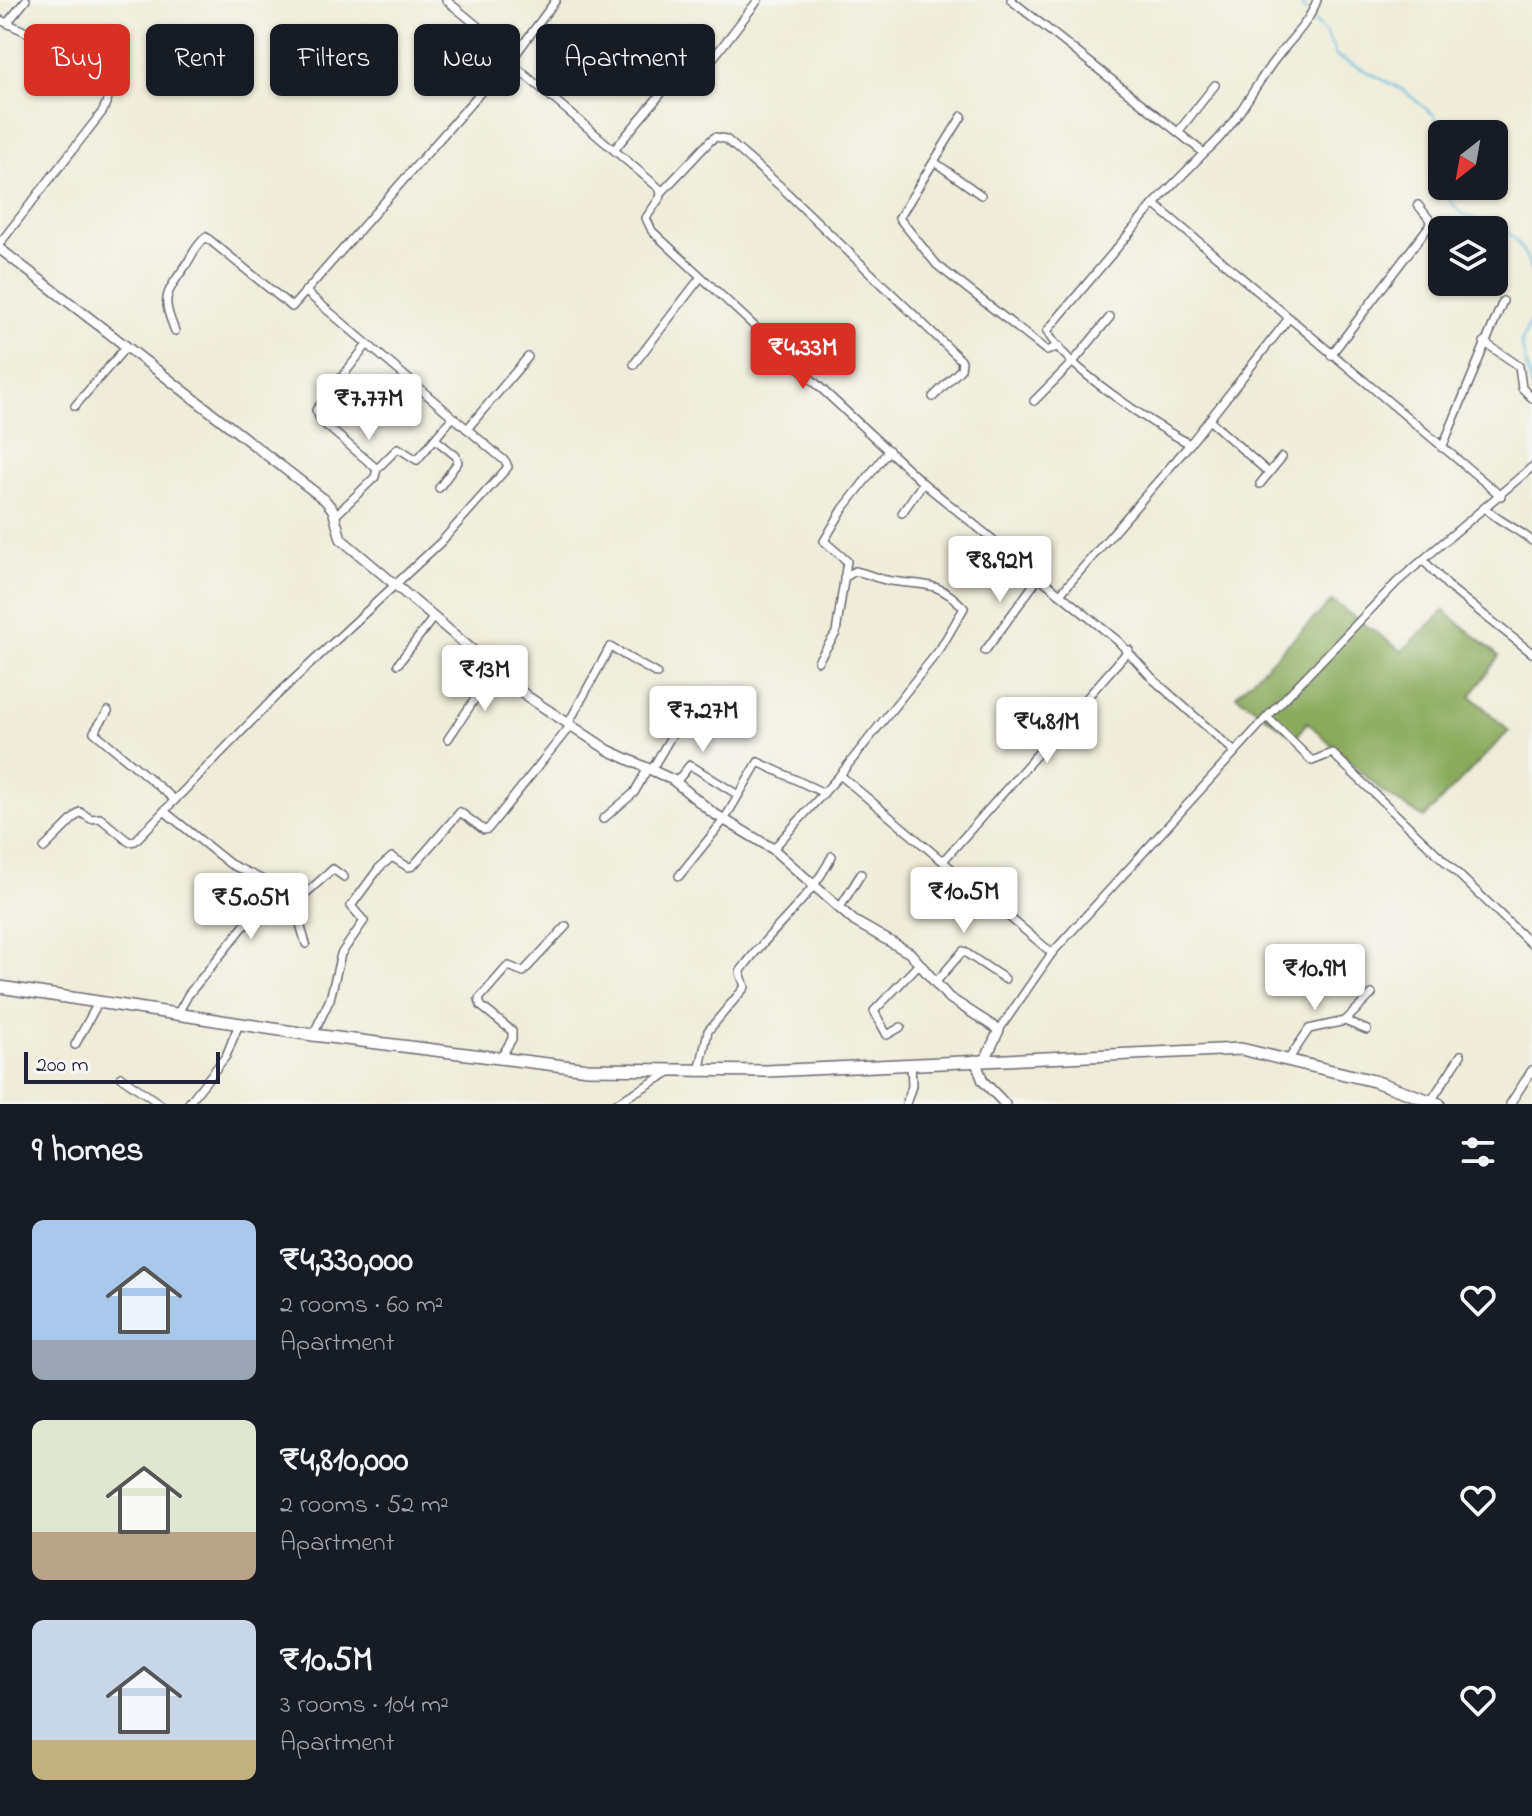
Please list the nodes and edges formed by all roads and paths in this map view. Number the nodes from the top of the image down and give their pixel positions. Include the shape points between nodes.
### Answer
1 (26, 0) edge
2 (446, 0) edge
3 (556, 0) edge
4 (758, 0) edge
5 (1011, 0) edge
6 (1317, 0) edge
7 (4, 21) edge
8 (473, 24) edge
9 (520, 46) edge
10 (520, 65) edge
11 (1215, 85) dead end
12 (477, 96) edge
13 (962, 116) dead end
14 (1178, 132) junction
15 (614, 150) junction
16 (1204, 153) junction
17 (936, 163) junction
18 (662, 192) junction
19 (981, 195) dead end
20 (1154, 204) junction
21 (1418, 205) dead end
22 (0, 243) edge
23 (0, 249) edge
24 (700, 278) junction
25 (305, 291) junction
26 (1503, 301) dead end
27 (1110, 317) dead end
28 (1289, 318) junction
29 (175, 331) dead end
30 (1484, 342) junction
31 (366, 346) junction
32 (1059, 346) junction
33 (126, 347) junction
34 (1331, 355) junction
35 (528, 357) dead end
36 (1074, 361) junction
37 (634, 364) dead end
38 (933, 397) dead end
39 (1532, 398) edge
40 (1034, 401) dead end
41 (75, 406) dead end
42 (453, 417) junction
43 (1209, 420) junction
44 (467, 429) junction
45 (435, 439) junction
46 (1190, 444) junction
47 (1442, 448) junction
48 (889, 450) junction
49 (1282, 457) dead end
50 (1532, 467) edge
51 (377, 469) junction
52 (1269, 473) junction
53 (923, 483) junction
54 (1260, 484) dead end
55 (439, 488) dead end
56 (1501, 496) junction
57 (1486, 509) junction
58 (902, 513) dead end
59 (335, 516) junction
60 (1532, 541) edge
61 (1423, 560) junction
62 (1040, 576) junction
63 (844, 578) junction
64 (394, 586) junction
65 (1061, 593) junction
66 (433, 618) junction
67 (1129, 650) junction
68 (985, 651) dead end
69 (1532, 653) edge
70 (818, 661) dead end
71 (398, 664) dead end
72 (495, 669) junction
73 (657, 674) dead end
74 (108, 711) dead end
75 (686, 711) dead end
76 (1267, 717) junction
77 (569, 724) junction
78 (448, 739) dead end
79 (1235, 752) junction
80 (650, 768) junction
81 (840, 775) junction
82 (676, 782) junction
83 (824, 793) junction
84 (738, 795) junction
85 (175, 800) junction
86 (164, 811) junction
87 (603, 819) dead end
88 (724, 820) junction
89 (44, 848) dead end
90 (773, 849) junction
91 (832, 856) dead end
92 (943, 861) junction
93 (861, 874) dead end
94 (679, 876) dead end
95 (344, 877) dead end
96 (815, 887) junction
97 (294, 904) junction
98 (839, 909) junction
99 (566, 926) dead end
100 (306, 944) dead end
101 (1532, 945) edge
102 (1052, 953) junction
103 (920, 963) junction
104 (1005, 979) dead end
105 (935, 983) junction
106 (0, 987) edge
107 (1372, 994) dead end
108 (98, 1003) junction
109 (177, 1015) junction
110 (1345, 1021) junction
111 (239, 1024) junction
112 (901, 1027) dead end
113 (999, 1030) junction
114 (1367, 1030) dead end
115 (313, 1035) junction
116 (75, 1045) dead end
117 (1461, 1055) dead end
118 (500, 1059) junction
119 (980, 1059) junction
120 (1288, 1060) junction
121 (911, 1063) junction
122 (1532, 1070) edge
123 (670, 1072) junction
124 (699, 1072) junction
125 (121, 1077) dead end
126 (1407, 1091) junction
127 (1435, 1102) edge
128 (160, 1104) edge
129 (188, 1104) edge
130 (615, 1104) edge
131 (906, 1104) edge
132 (1005, 1104) edge
133 (1400, 1104) edge
134 (1510, 1104) edge

1 - 7 street
2 - 8 street
3 - 9 street
4 - 15 street via 704,70 685,65
5 - 14 street
6 - 16 street via 1251,98
7 - 22 street via 63,57 108,98
10 - 15 street
11 - 14 street
12 - 25 street
13 - 17 street
14 - 16 street
15 - 18 street
16 - 20 street
17 - 19 street
17 - 32 street via 899,214 901,223 937,265 1047,351
18 - 24 street via 648,214 648,226
18 - 38 street via 710,141 726,139 962,361 961,369
20 - 28 street
20 - 32 street via 1047,328
21 - 34 street via 1429,226
23 - 33 street
24 - 37 street
24 - 48 street
25 - 29 street via 288,307 206,237 167,290
25 - 31 street
26 - 30 street
27 - 36 street
28 - 34 street
28 - 43 street
30 - 39 street via 1519,366 1522,388
30 - 47 street
31 - 42 street
31 - 51 street via 315,414
32 - 36 street
33 - 41 street
33 - 59 street via 325,500
34 - 47 street
35 - 44 street
36 - 40 street
36 - 46 street via 1147,422
42 - 44 street
42 - 45 street
43 - 46 street
43 - 52 street
44 - 64 street via 508,467
45 - 51 street via 417,460 396,448
45 - 55 street via 458,459
46 - 65 street
47 - 56 street
48 - 53 street
48 - 63 street via 824,541 847,559
49 - 52 street
50 - 56 street
51 - 59 street
52 - 54 street
53 - 58 street
53 - 62 street
56 - 57 street
57 - 60 street
57 - 61 street
59 - 64 street via 341,539
61 - 69 street
61 - 76 street
62 - 65 street
62 - 68 street
63 - 70 street via 836,633
63 - 81 street via 855,571 890,581 919,581 964,608 940,649
64 - 66 street
64 - 85 street
65 - 67 street
66 - 71 street
66 - 72 street
67 - 79 street via 1155,681
67 - 92 street
72 - 77 street
72 - 78 street
73 - 77 street via 610,647
74 - 85 street via 96,734
75 - 80 street
76 - 79 street
76 - 101 street via 1312,761 1332,753
77 - 80 street via 615,754
77 - 115 street via 488,829 460,812 413,866 392,857 379,868 351,906 364,921 341,954 330,999
79 - 102 street
80 - 82 street
80 - 87 street via 634,793
81 - 83 street
81 - 92 street
82 - 84 street via 690,765
82 - 88 street
83 - 84 street via 761,761
83 - 90 street
84 - 88 street
85 - 86 street
86 - 89 street via 131,843 100,818 78,812
86 - 97 street via 230,864 280,886
88 - 90 street
88 - 94 street
90 - 96 street
91 - 96 street
92 - 102 street
93 - 98 street
95 - 97 street via 333,869
96 - 98 street
96 - 124 street via 774,927 740,972 745,987 708,1031
97 - 100 street
97 - 109 street via 266,909 244,926
98 - 103 street
99 - 118 street via 523,972 506,968 479,999 512,1031
102 - 113 street
103 - 105 street
103 - 112 street via 874,1011 887,1035
104 - 105 street via 963,951
105 - 113 street
106 - 108 main road
107 - 110 street
108 - 109 main road
108 - 116 street
109 - 111 main road
110 - 114 street
110 - 120 street via 1309,1029
111 - 115 main road
111 - 129 street via 226,1056
113 - 119 street
115 - 118 main road
117 - 127 street
118 - 123 main road
119 - 120 main road via 1241,1049
119 - 121 main road
119 - 132 street via 983,1081
120 - 126 main road
121 - 124 main road
121 - 131 street
122 - 134 street
123 - 124 main road
123 - 130 street
125 - 128 street
126 - 127 main road
126 - 133 street

